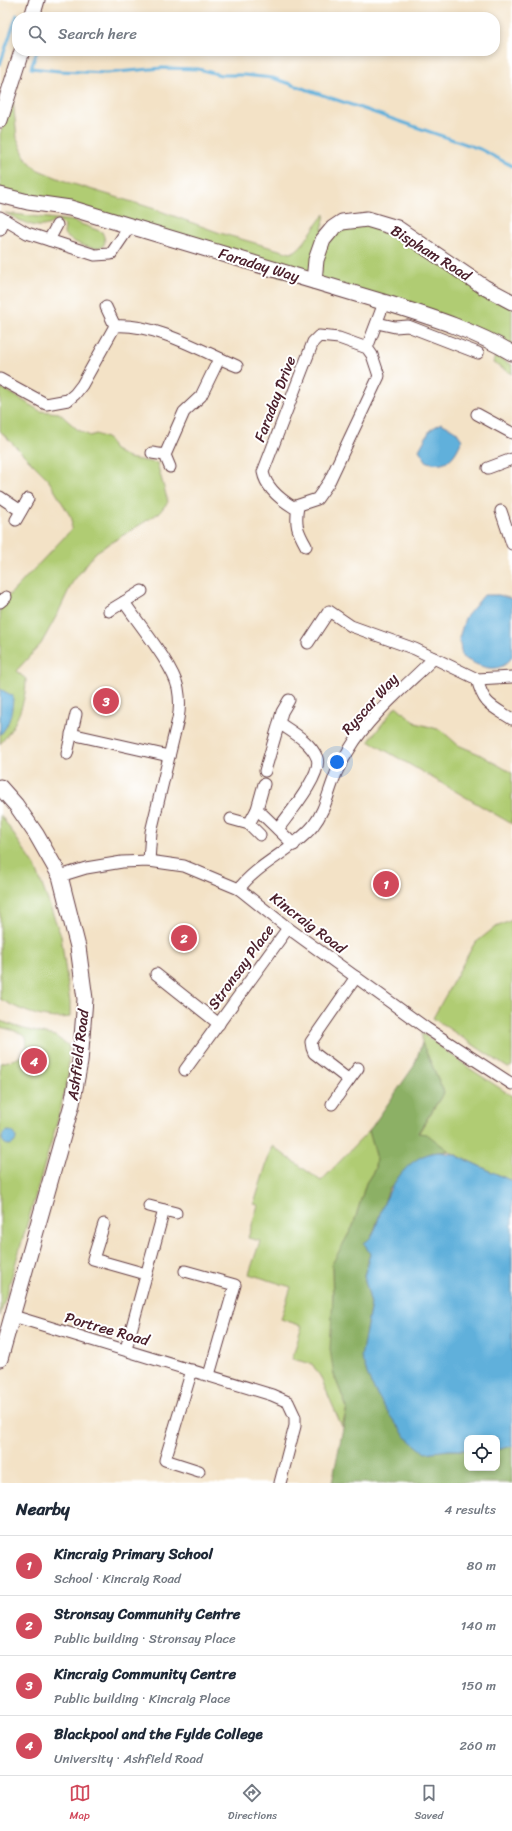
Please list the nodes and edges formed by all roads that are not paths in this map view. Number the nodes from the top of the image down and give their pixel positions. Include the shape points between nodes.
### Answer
1 (37, 0) edge
2 (33, 12) edge
3 (20, 56) edge
4 (0, 120) edge
5 (0, 195) edge
6 (3, 218) edge
7 (57, 225) dead end
8 (130, 226) junction
9 (0, 230) edge
10 (49, 240) junction
11 (314, 282) junction
12 (512, 302) edge
13 (384, 303) junction
14 (106, 307) dead end
15 (377, 323) junction
16 (116, 326) junction
17 (367, 348) junction
18 (478, 353) dead end
19 (512, 353) edge
20 (219, 359) junction
21 (237, 366) dead end
22 (0, 379) edge
23 (477, 414) dead end
24 (512, 433) edge
25 (152, 454) dead end
26 (165, 454) junction
27 (512, 459) edge
28 (170, 467) dead end
29 (488, 468) dead end
30 (0, 497) edge
31 (28, 499) dead end
32 (298, 506) junction
33 (501, 511) dead end
34 (512, 544) edge
35 (306, 546) dead end
36 (142, 590) dead end
37 (124, 602) junction
38 (109, 611) dead end
39 (308, 643) dead end
40 (434, 658) junction
41 (512, 677) edge
42 (477, 679) junction
43 (289, 700) dead end
44 (76, 714) dead end
45 (512, 719) edge
46 (279, 723) junction
47 (71, 734) junction
48 (67, 754) dead end
49 (169, 756) junction
50 (265, 771) dead end
51 (264, 784) dead end
52 (0, 787) edge
53 (258, 809) junction
54 (231, 819) dead end
55 (249, 824) junction
56 (278, 829) junction
57 (260, 835) dead end
58 (294, 845) junction
59 (150, 861) junction
60 (60, 876) junction
61 (239, 889) junction
62 (288, 928) junction
63 (156, 974) dead end
64 (356, 977) junction
65 (219, 1024) junction
66 (358, 1068) dead end
67 (185, 1070) dead end
68 (349, 1080) junction
69 (512, 1084) edge
70 (332, 1104) dead end
71 (149, 1206) dead end
72 (164, 1210) junction
73 (176, 1213) dead end
74 (104, 1224) dead end
75 (185, 1271) dead end
76 (146, 1274) junction
77 (13, 1316) junction
78 (126, 1349) junction
79 (0, 1359) edge
80 (192, 1370) junction
81 (208, 1375) junction
82 (199, 1471) dead end
83 (280, 1483) edge

1 - 2 street
3 - 4 street
5 - 8 street, Faraday Way via 70,208
6 - 9 street
6 - 10 street via 27,233
7 - 10 street
8 - 10 street via 111,254 95,255
8 - 11 street, Faraday Way
11 - 12 street, Bispham Road via 323,240 342,222 367,219 397,228 484,287
11 - 13 street, Faraday Way
13 - 15 street
13 - 19 street, Faraday Way via 466,331
14 - 16 street
15 - 17 street
15 - 18 street via 395,327 408,326
16 - 20 street via 138,327 170,337
16 - 22 street via 82,385 68,400 46,404
17 - 32 street via 379,376 329,482 317,499
17 - 32 street, Faraday Drive via 339,338 318,336 313,342 263,472 267,483 282,500 293,507
20 - 21 street
20 - 26 street via 201,396 184,412
23 - 24 street
25 - 26 street
26 - 28 street
27 - 29 street
30 - 31 street via 18,515
32 - 35 street via 297,528
33 - 34 street
36 - 37 street
37 - 38 street
37 - 49 street via 175,678 178,688 180,706
39 - 40 street via 329,611 351,626
40 - 42 street
40 - 58 street, Ryscar Way via 371,722 350,748 335,775 324,808 314,824
41 - 42 street
42 - 45 street via 481,695 487,703
43 - 46 street
44 - 47 street
46 - 50 street
46 - 56 street via 302,739 314,752 318,759 318,768 306,790
47 - 48 street
47 - 49 street
49 - 59 street via 151,832
51 - 53 street
52 - 60 street, Ashfield Road via 16,804
53 - 55 street
53 - 56 street
54 - 55 street
55 - 57 street
56 - 58 street
58 - 61 street, Ryscar Way via 246,879
59 - 60 street, Kincraig Road via 122,862 86,868
59 - 61 street, Kincraig Road via 184,866
60 - 77 street, Ashfield Road via 78,947 85,999 80,1062 62,1143
61 - 62 street, Kincraig Road
62 - 64 street, Kincraig Road
62 - 65 street, Stronsay Place
63 - 65 street, Stronsay Place
64 - 68 street via 311,1042 314,1053
64 - 69 street, Kincraig Road via 426,1028
65 - 67 street, Stronsay Place
66 - 68 street
68 - 70 street
71 - 72 street
72 - 73 street
72 - 76 street
74 - 76 street via 93,1259
75 - 81 street via 235,1285
76 - 78 street
77 - 78 street, Portree Road
77 - 79 street, Ashfield Road
78 - 80 street, Portree Road
80 - 81 street, Portree Road
80 - 82 street via 165,1460
81 - 83 street, Portree Road via 288,1402 295,1417 295,1426

